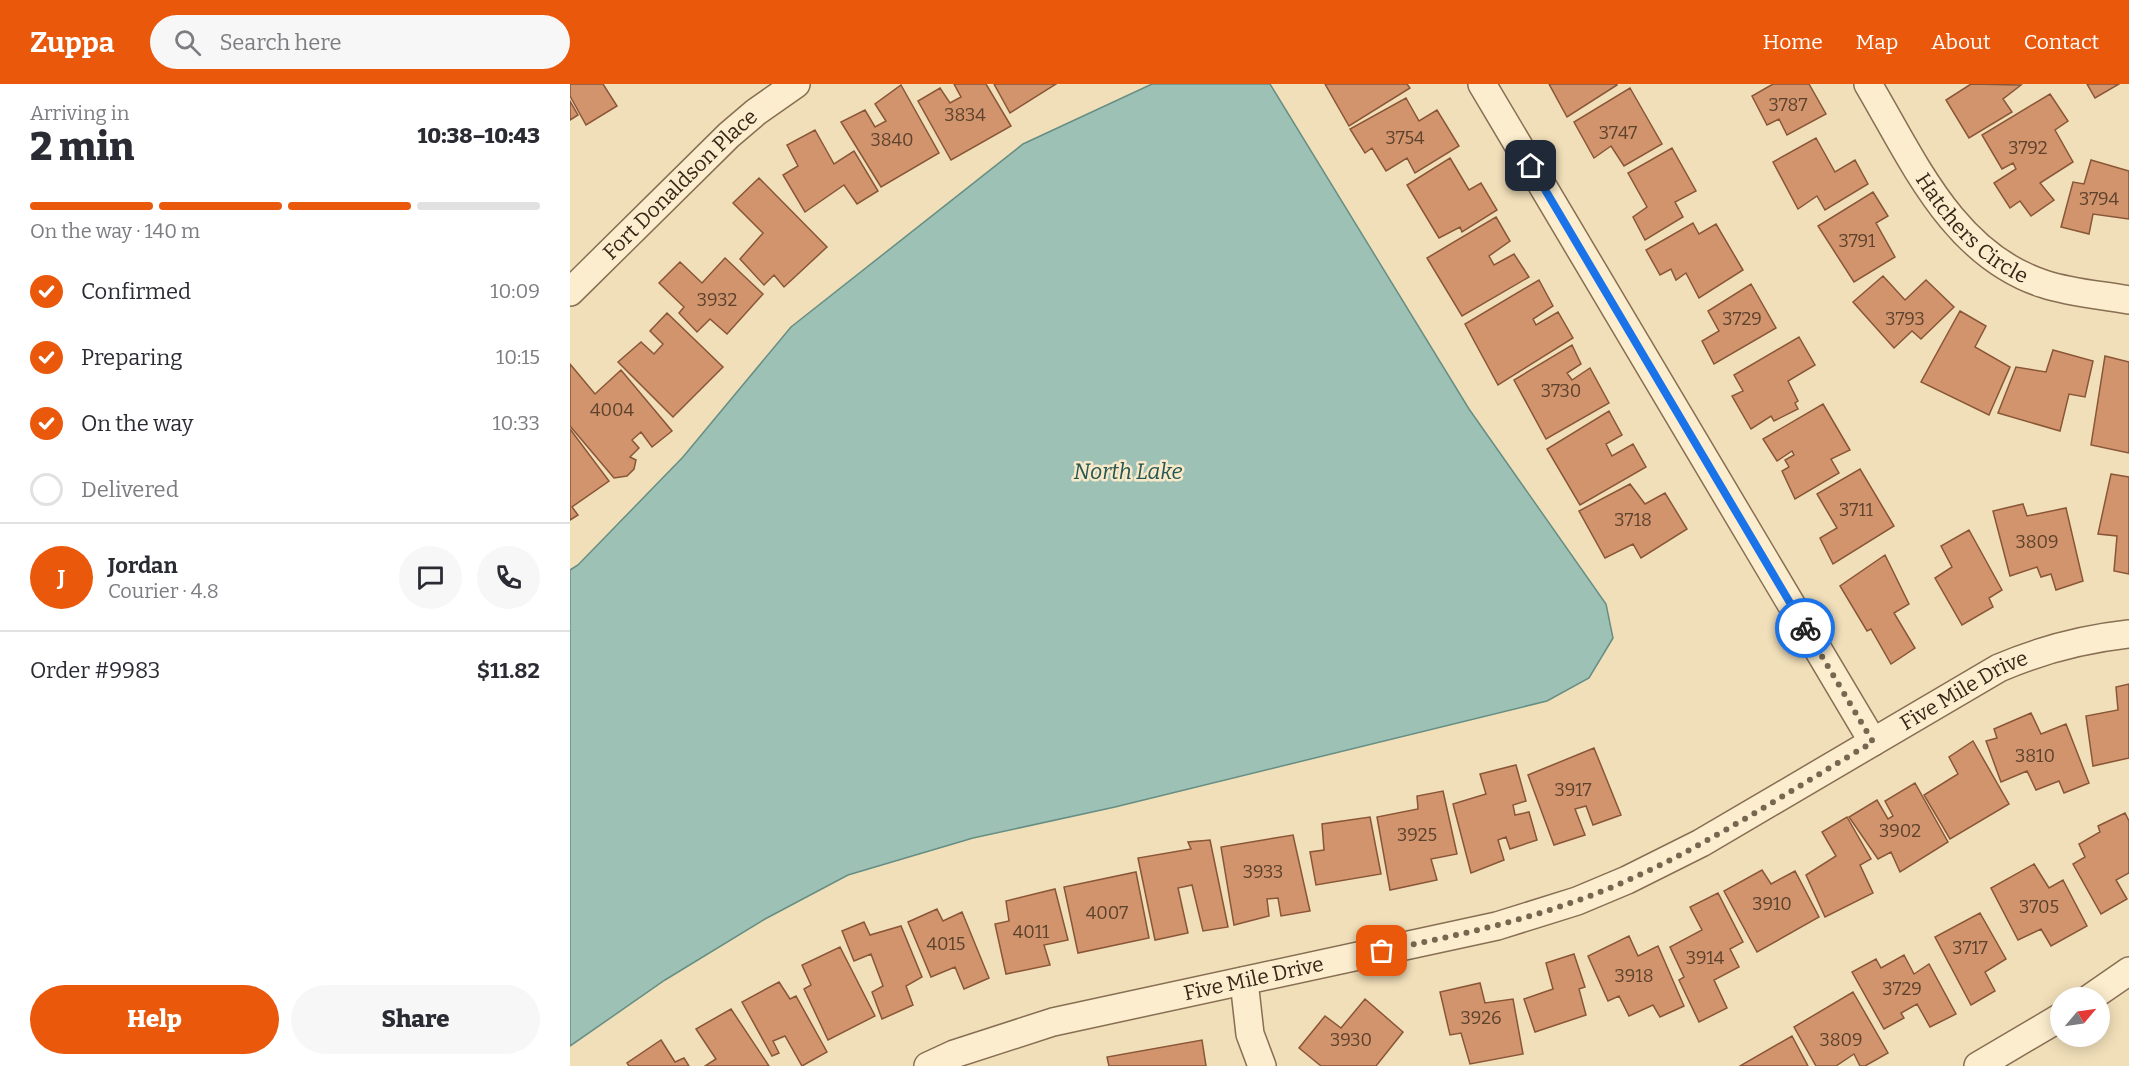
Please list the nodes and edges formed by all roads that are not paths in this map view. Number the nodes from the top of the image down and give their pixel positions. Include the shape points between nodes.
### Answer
1 (796, 84) edge
2 (1482, 84) edge
3 (1868, 84) edge
4 (570, 292) edge
5 (2129, 300) edge
6 (2129, 634) edge
7 (1873, 742) junction
8 (2129, 971) edge
9 (1244, 981) junction
10 (2106, 987) edge
11 (2050, 1023) edge
12 (928, 1066) edge
13 (1262, 1066) edge
14 (1978, 1066) edge

1 - 4 street, Fort Donaldson Place via 729,135
2 - 7 street
3 - 5 street, Hatchers Circle via 1950,218 1980,250 2045,285
6 - 7 street, Five Mile Drive via 2032,654 1999,668
7 - 9 street, Five Mile Drive via 1701,843 1577,901 1497,926
8 - 10 street
9 - 12 street, Five Mile Drive via 1053,1022
9 - 13 street via 1250,1034
11 - 14 street

